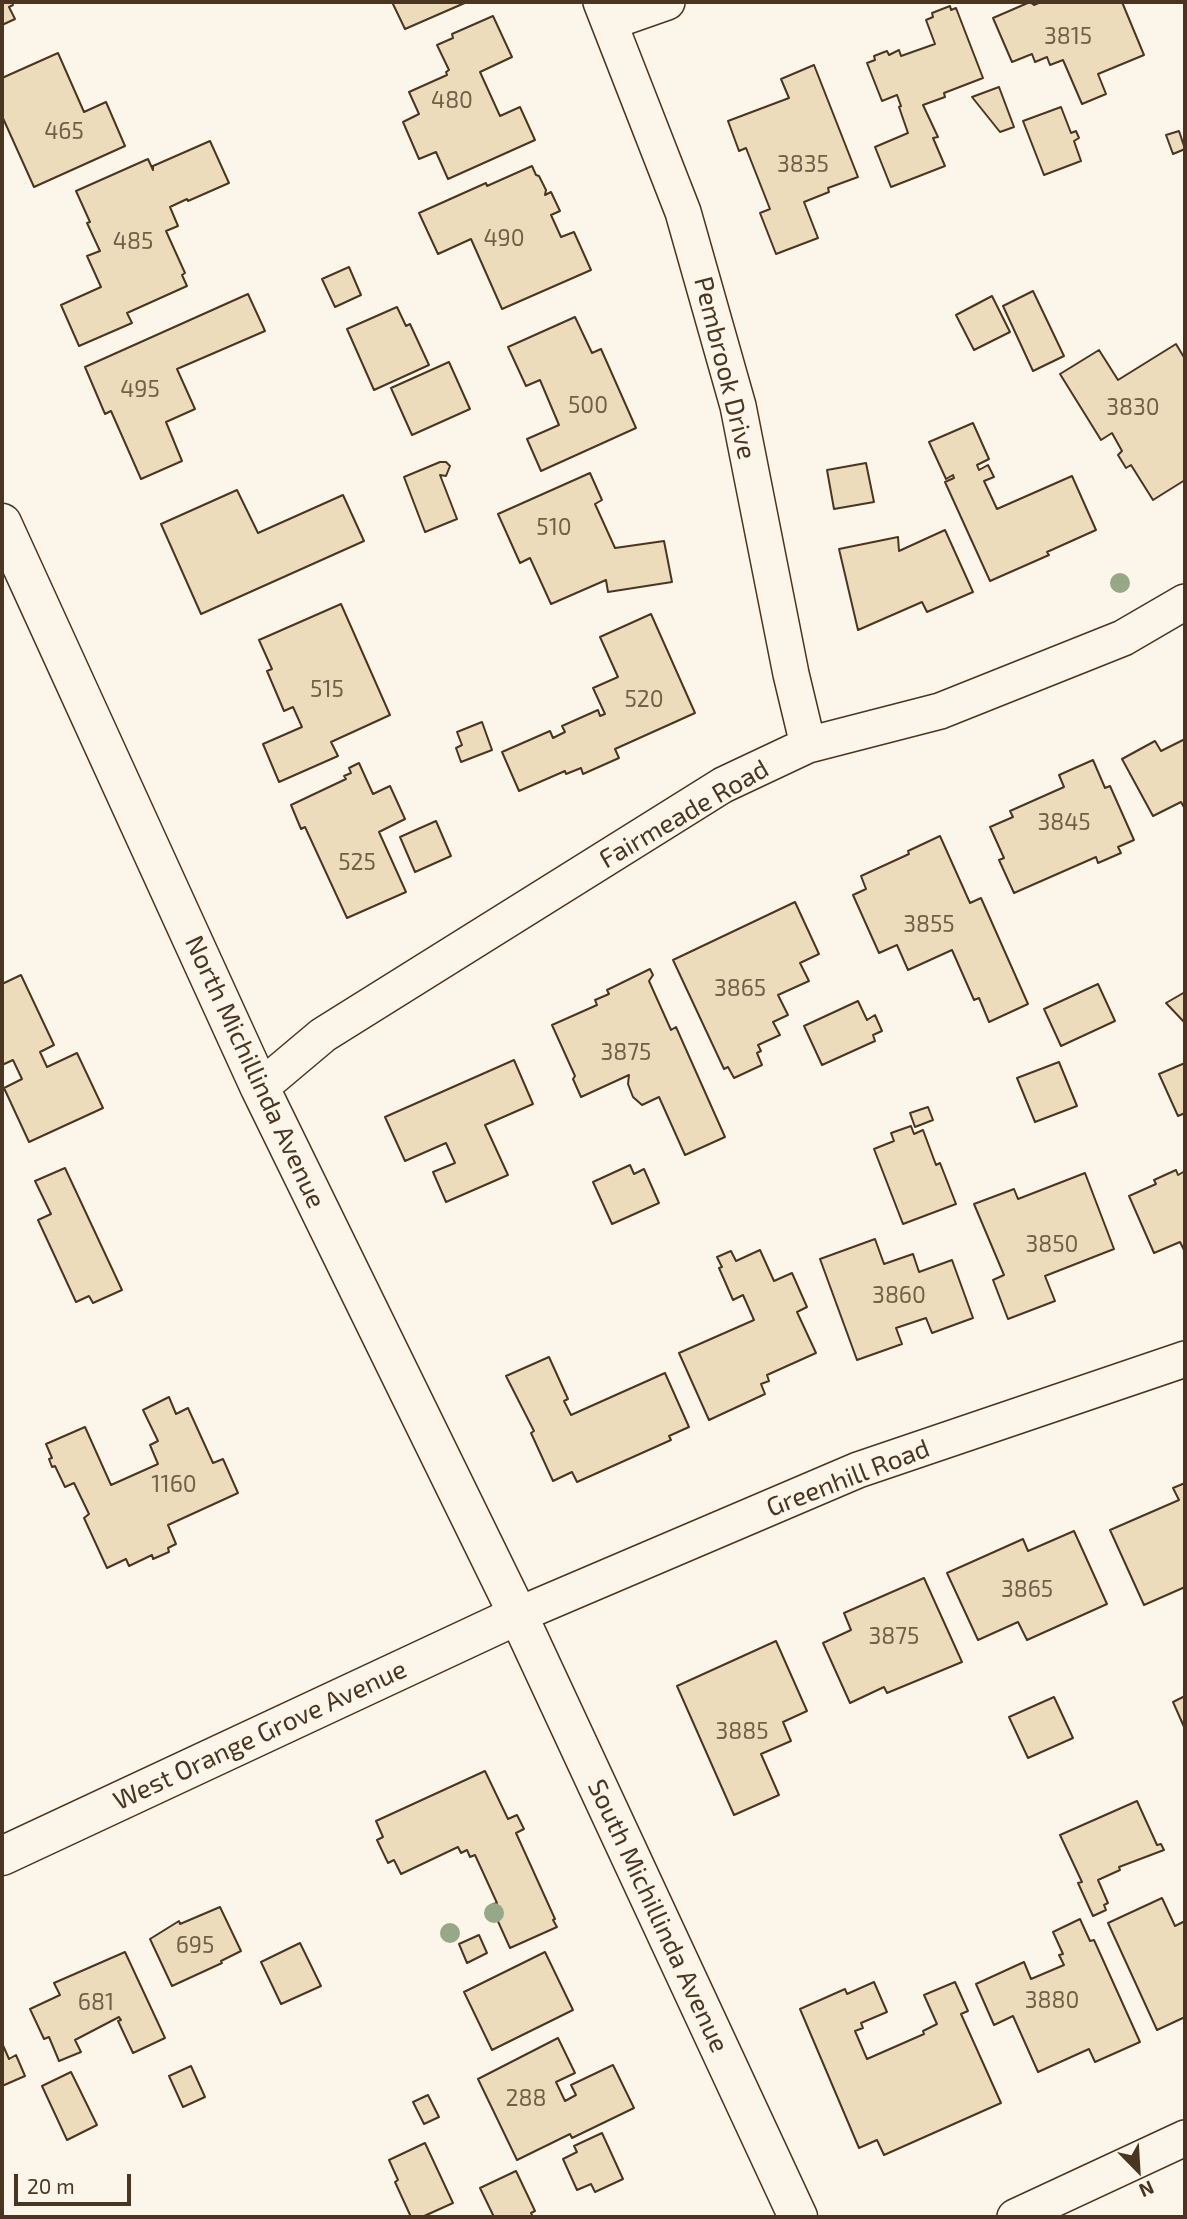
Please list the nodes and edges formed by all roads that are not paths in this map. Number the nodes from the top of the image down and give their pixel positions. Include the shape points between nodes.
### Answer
1 (667, 2) edge
2 (605, 12) edge
3 (2, 523) edge
4 (1185, 602) edge
5 (808, 745) junction
6 (260, 1088) junction
7 (1185, 1359) edge
8 (518, 1615) junction
9 (2, 1856) edge
10 (1185, 2138) edge
11 (798, 2217) edge
12 (1015, 2217) edge

1 - 2 street
2 - 5 street, Pembrook Drive via 683,212 738,406
3 - 6 main road, North Michillinda Avenue
4 - 5 street, Fairmeade Road via 1123,638 940,710
5 - 6 street, Fairmeade Road via 711,792 323,1035
6 - 8 main road, North Michillinda Avenue
7 - 8 street, Greenhill Road via 858,1470
8 - 9 main road, West Orange Grove Avenue
8 - 11 main road, South Michillinda Avenue
10 - 12 street

